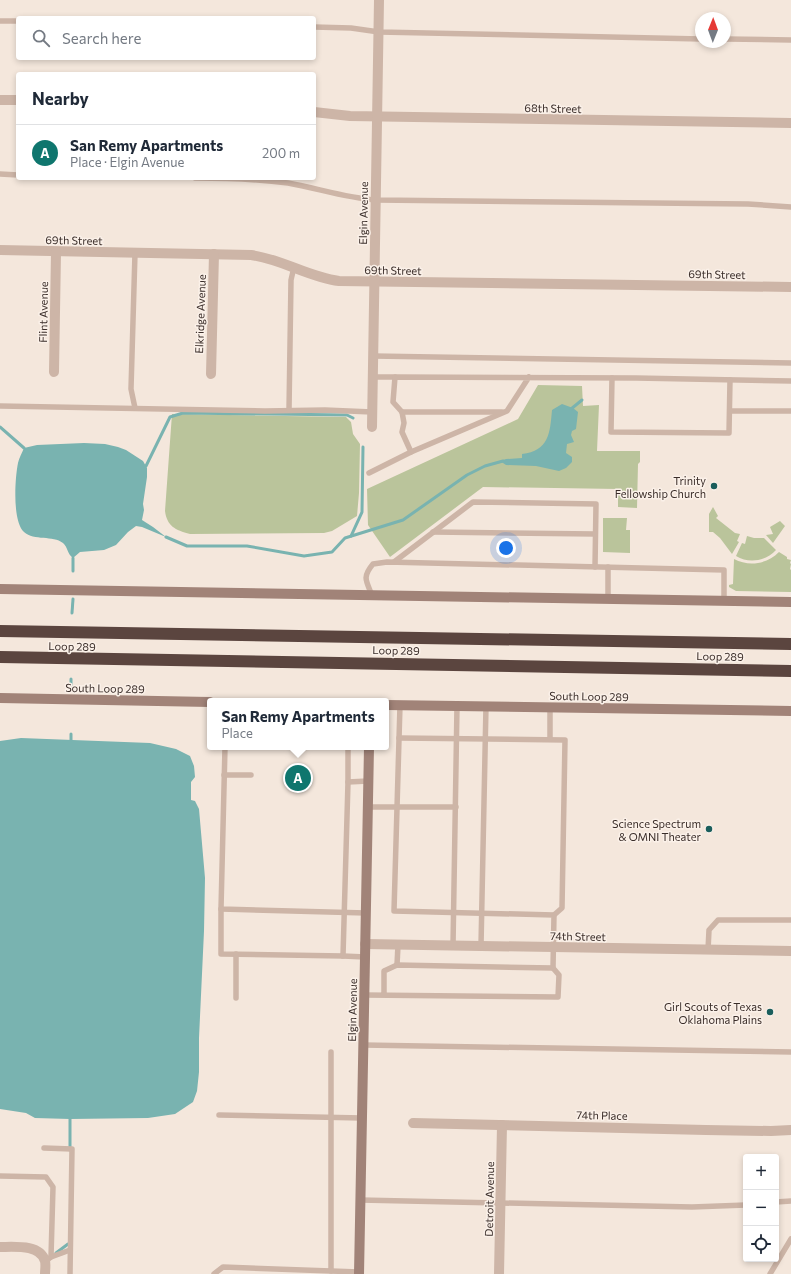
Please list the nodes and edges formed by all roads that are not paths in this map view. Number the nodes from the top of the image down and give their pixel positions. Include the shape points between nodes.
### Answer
1 (379, 0) edge
2 (0, 21) edge
3 (16, 21) edge
4 (316, 27) edge
5 (379, 32) junction
6 (695, 39) edge
7 (731, 39) edge
8 (791, 40) edge
9 (0, 100) edge
10 (16, 100) edge
11 (316, 112) edge
12 (377, 117) junction
13 (791, 123) edge
14 (0, 174) edge
15 (16, 175) edge
16 (258, 180) edge
17 (376, 200) junction
18 (791, 207) edge
19 (0, 250) edge
20 (56, 252) junction
21 (135, 253) junction
22 (214, 254) junction
23 (294, 267) junction
24 (374, 282) junction
25 (791, 287) edge
26 (373, 356) junction
27 (791, 363) edge
28 (54, 372) dead end
29 (211, 374) dead end
30 (373, 377) junction
31 (395, 377) junction
32 (529, 378) junction
33 (612, 378) junction
34 (730, 380) junction
35 (791, 381) edge
36 (0, 406) edge
37 (135, 408) junction
38 (289, 410) junction
39 (730, 411) junction
40 (372, 412) junction
41 (402, 412) junction
42 (506, 412) junction
43 (791, 412) edge
44 (372, 427) dead end
45 (411, 452) junction
46 (369, 473) dead end
47 (433, 532) junction
48 (596, 534) junction
49 (394, 562) junction
50 (595, 567) junction
51 (608, 567) junction
52 (0, 589) edge
53 (372, 595) junction
54 (608, 599) junction
55 (724, 601) junction
56 (791, 602) edge
57 (0, 630) edge
58 (791, 642) edge
59 (0, 658) edge
60 (791, 671) edge
61 (0, 698) edge
62 (207, 702) edge
63 (389, 705) edge
64 (400, 705) junction
65 (458, 706) junction
66 (486, 706) junction
67 (550, 707) junction
68 (791, 712) edge
69 (399, 738) junction
70 (457, 738) junction
71 (486, 738) junction
72 (550, 739) junction
73 (225, 750) edge
74 (348, 750) edge
75 (369, 750) edge
76 (224, 775) junction
77 (250, 775) dead end
78 (368, 781) junction
79 (348, 782) junction
80 (368, 807) junction
81 (397, 807) junction
82 (456, 807) junction
83 (221, 909) junction
84 (345, 912) junction
85 (454, 912) junction
86 (366, 913) junction
87 (482, 913) junction
88 (554, 915) junction
89 (791, 920) edge
90 (365, 944) junction
91 (398, 945) junction
92 (453, 946) junction
93 (481, 946) junction
94 (554, 947) junction
95 (708, 950) junction
96 (791, 951) edge
97 (236, 954) junction
98 (344, 956) junction
99 (365, 957) junction
100 (397, 965) junction
101 (553, 968) junction
102 (364, 995) junction
103 (384, 995) junction
104 (236, 998) dead end
105 (363, 1045) junction
106 (332, 1052) dead end
107 (791, 1052) edge
108 (219, 1115) dead end
109 (331, 1118) junction
110 (362, 1118) junction
111 (413, 1123) dead end
112 (502, 1125) junction
113 (791, 1130) edge
114 (44, 1148) dead end
115 (0, 1176) edge
116 (360, 1200) junction
117 (791, 1201) edge
118 (779, 1202) edge
119 (501, 1203) junction
120 (743, 1205) edge
121 (791, 1239) edge
122 (0, 1247) edge
123 (70, 1250) junction
124 (46, 1258) junction
125 (331, 1272) junction
126 (359, 1273) edge
127 (45, 1274) edge
128 (70, 1274) edge
129 (214, 1274) edge
130 (499, 1274) edge
131 (770, 1274) edge

1 - 5 street, Elgin Avenue
2 - 3 lane
4 - 5 lane
5 - 6 lane
5 - 12 street, Elgin Avenue
7 - 8 lane
9 - 10 street
11 - 12 street, 68th Street
12 - 13 street, 68th Street
12 - 17 street, Elgin Avenue
14 - 15 lane
16 - 17 lane via 289,183 358,199
17 - 18 lane via 748,204
17 - 24 street, Elgin Avenue
19 - 20 street, 69th Street
20 - 21 street, 69th Street
20 - 28 street, Flint Avenue
21 - 22 street, 69th Street
21 - 37 lane via 131,389
22 - 23 street, 69th Street via 260,256
22 - 29 street, Elkridge Avenue
23 - 24 street, 69th Street via 324,279
23 - 38 lane via 291,280
24 - 25 street, 69th Street
24 - 26 street, Elgin Avenue
26 - 27 lane
26 - 30 street, Elgin Avenue
30 - 31 lane
30 - 40 street, Elgin Avenue
31 - 32 lane
31 - 41 lane via 393,402
32 - 33 lane
32 - 42 lane
33 - 34 lane
33 - 39 lane via 611,432 729,433
34 - 35 lane
34 - 39 lane
36 - 37 lane
37 - 38 lane
38 - 40 lane
39 - 43 lane
40 - 44 street, Elgin Avenue
41 - 42 lane
41 - 45 lane via 402,432
42 - 45 lane
45 - 46 lane
47 - 48 lane
47 - 48 lane via 473,502 487,502 596,504
47 - 49 lane
48 - 50 lane
49 - 50 lane
49 - 53 lane via 379,562 369,569 366,583
50 - 51 lane
51 - 54 lane
51 - 55 lane via 724,570
52 - 53 main road
53 - 54 main road
54 - 55 main road
55 - 56 main road
57 - 58 highway, Loop 289
59 - 60 highway, Loop 289
61 - 62 main road, South Loop 289
63 - 64 main road, South Loop 289
64 - 65 main road, South Loop 289
64 - 69 lane
65 - 66 main road, South Loop 289
65 - 70 lane
66 - 67 main road, South Loop 289
66 - 71 lane
67 - 68 main road, South Loop 289
67 - 72 lane
69 - 70 lane
69 - 81 lane
70 - 71 lane
70 - 82 lane
71 - 72 lane
71 - 87 lane
72 - 88 lane via 565,740 562,908
73 - 76 lane
74 - 79 lane
75 - 78 main road, Elgin Avenue
76 - 77 lane
76 - 83 lane
78 - 79 lane
78 - 80 main road, Elgin Avenue
79 - 84 lane
80 - 81 lane
80 - 86 main road, Elgin Avenue
81 - 82 lane
81 - 85 lane via 394,912
82 - 85 lane
83 - 84 lane
83 - 97 lane via 221,954
84 - 86 lane
84 - 98 lane
85 - 87 lane
85 - 92 lane
86 - 90 main road, Elgin Avenue
87 - 88 lane
87 - 93 lane
88 - 94 lane
89 - 95 lane via 718,920 709,930
90 - 91 street, 74th Street
90 - 99 main road, Elgin Avenue
91 - 92 street, 74th Street
91 - 100 lane
92 - 93 street, 74th Street
93 - 94 street, 74th Street
94 - 95 street, 74th Street
94 - 101 lane
95 - 96 street, 74th Street
97 - 98 lane
97 - 104 lane
98 - 99 lane
99 - 102 main road, Elgin Avenue
100 - 101 lane
100 - 103 lane via 384,971
101 - 103 lane via 559,975 558,996
102 - 103 lane
102 - 105 main road, Elgin Avenue
105 - 107 lane
105 - 110 main road, Elgin Avenue
106 - 109 lane
108 - 109 lane
109 - 110 lane
109 - 125 lane
110 - 116 main road, Elgin Avenue
111 - 112 street, 74th Place
112 - 113 street, 74th Place
112 - 119 street, Detroit Avenue
114 - 123 lane via 72,1149
115 - 124 lane via 46,1177 53,1186
116 - 119 lane
116 - 126 main road, Elgin Avenue
117 - 118 lane
119 - 120 lane via 692,1207
119 - 130 street, Detroit Avenue
121 - 131 lane
122 - 124 street via 30,1248
123 - 124 lane
123 - 128 lane
124 - 127 street
125 - 126 lane
125 - 129 lane via 224,1267

